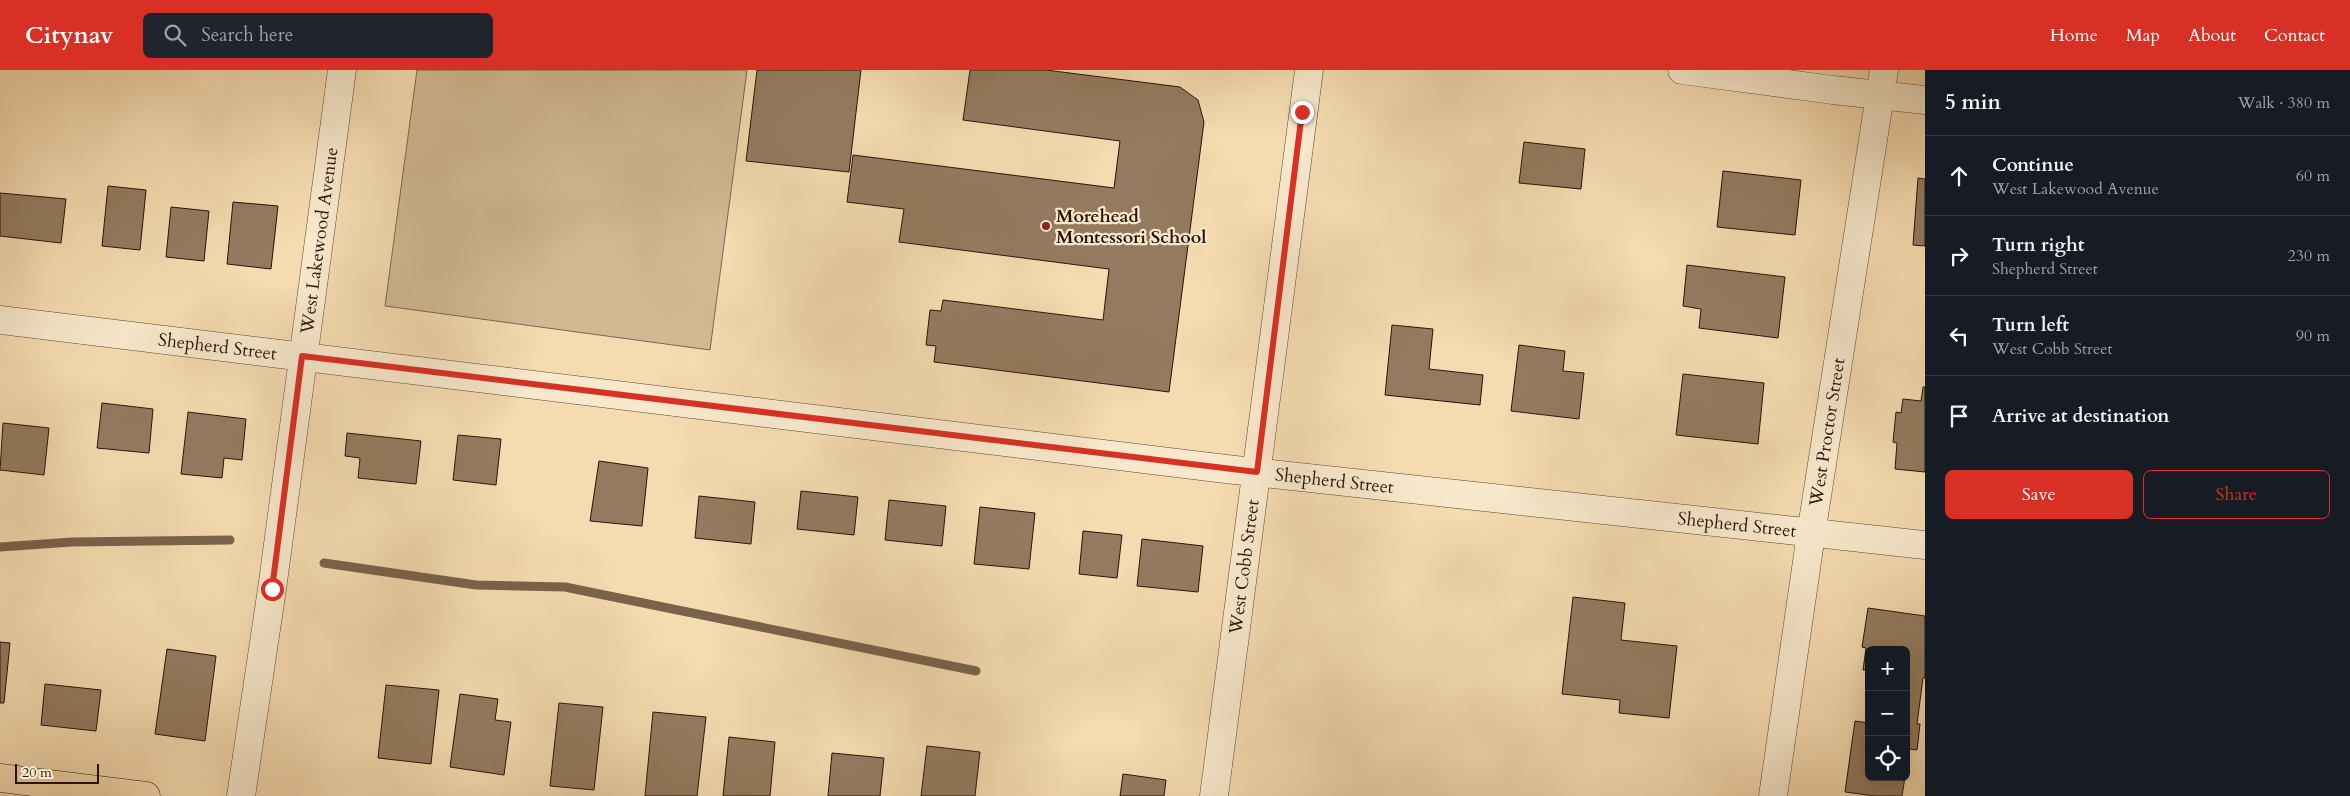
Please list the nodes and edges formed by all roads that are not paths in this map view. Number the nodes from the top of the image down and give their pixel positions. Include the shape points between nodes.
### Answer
1 (342, 70) edge
2 (1309, 70) edge
3 (1682, 70) edge
4 (1882, 83) edge
5 (1925, 100) edge
6 (0, 320) edge
7 (302, 356) junction
8 (1257, 472) junction
9 (1811, 534) junction
10 (1925, 545) edge
11 (0, 778) edge
12 (146, 796) edge
13 (241, 796) edge
14 (1214, 796) edge
15 (1773, 796) edge

1 - 7 street, West Lakewood Avenue
2 - 8 street, West Cobb Street
3 - 4 street
4 - 5 street
4 - 9 street, West Proctor Street
6 - 7 street, Shepherd Street
7 - 8 street, Shepherd Street
7 - 13 street, West Lakewood Avenue
8 - 9 street, Shepherd Street
8 - 14 street, West Cobb Street
9 - 10 street, Shepherd Street
9 - 15 street, West Proctor Street
11 - 12 main road

